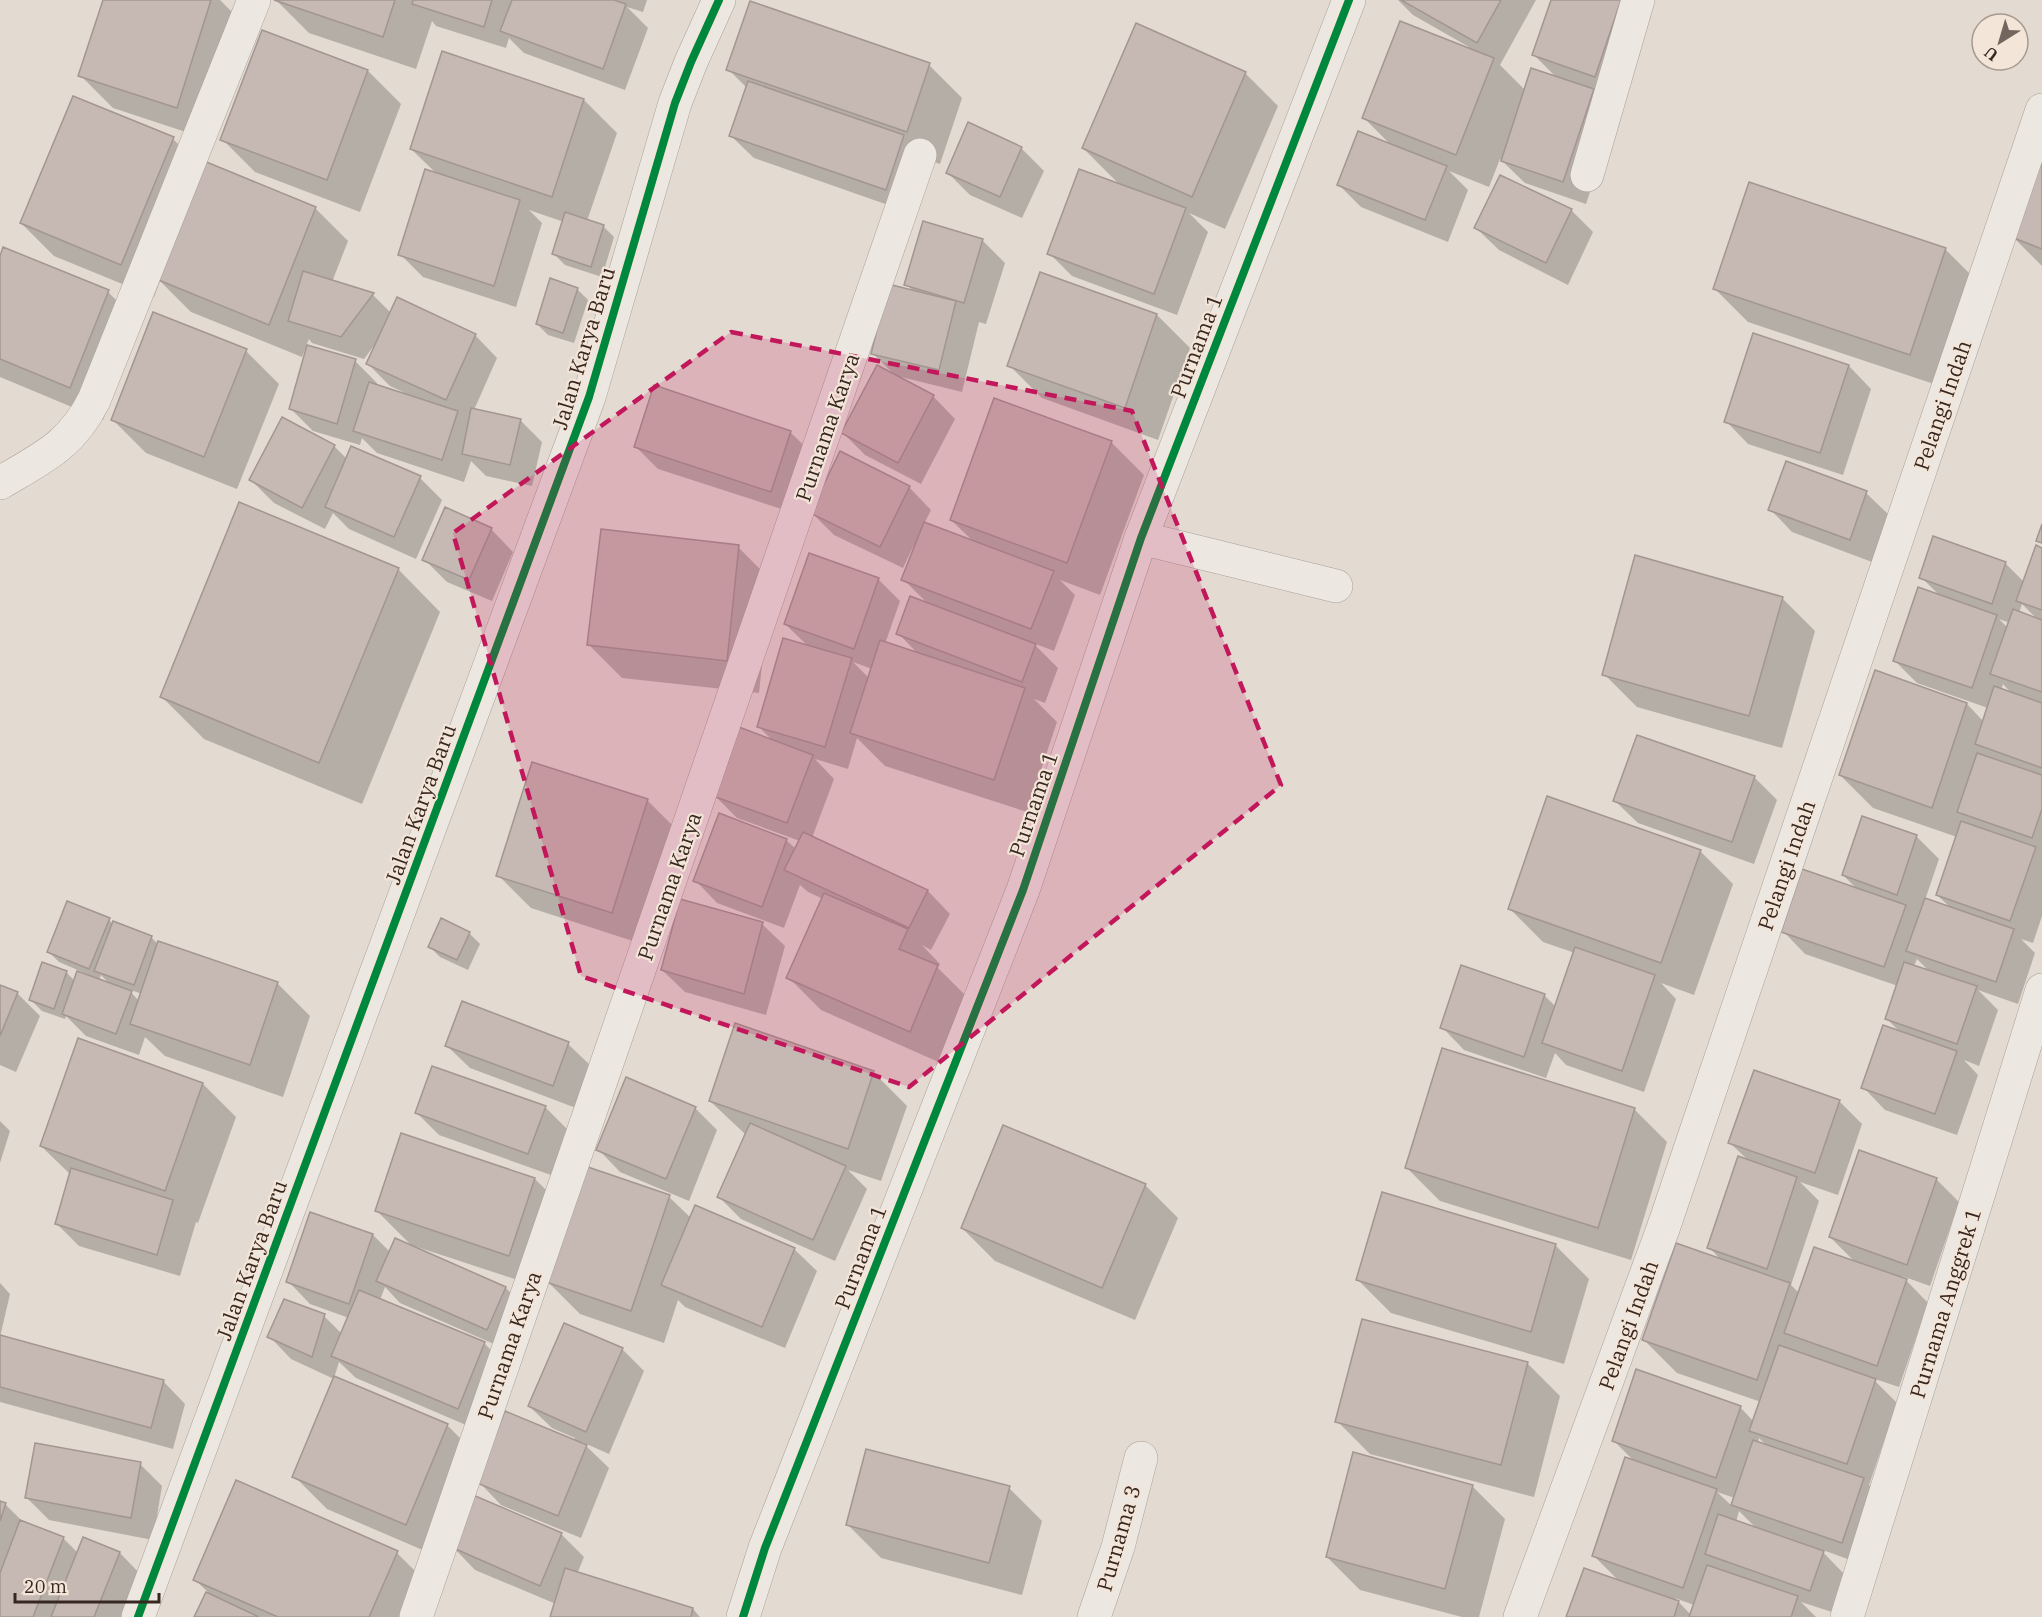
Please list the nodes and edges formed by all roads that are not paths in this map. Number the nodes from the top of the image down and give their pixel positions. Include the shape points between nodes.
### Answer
1 (254, 0) edge
2 (719, 0) edge
3 (1349, 0) edge
4 (1638, 0) edge
5 (2042, 110) edge
6 (921, 155) dead end
7 (1587, 175) dead end
8 (0, 483) edge
9 (1141, 538) junction
10 (1336, 586) dead end
11 (2042, 990) edge
12 (1141, 1458) dead end
13 (138, 1617) edge
14 (416, 1617) edge
15 (743, 1617) edge
16 (1094, 1617) edge
17 (1520, 1617) edge
18 (1847, 1617) edge

1 - 8 street via 86,417 52,453
2 - 13 street, Jalan Karya Baru via 675,103 590,397
3 - 9 street, Purnama 1
4 - 7 street
5 - 17 street, Pelangi Indah via 1664,1226
6 - 14 street, Purnama Karya
9 - 10 street
9 - 15 street, Purnama 1 via 1023,890 765,1548
11 - 18 street, Purnama Anggrek 1
12 - 16 street, Purnama 3 via 1118,1547

